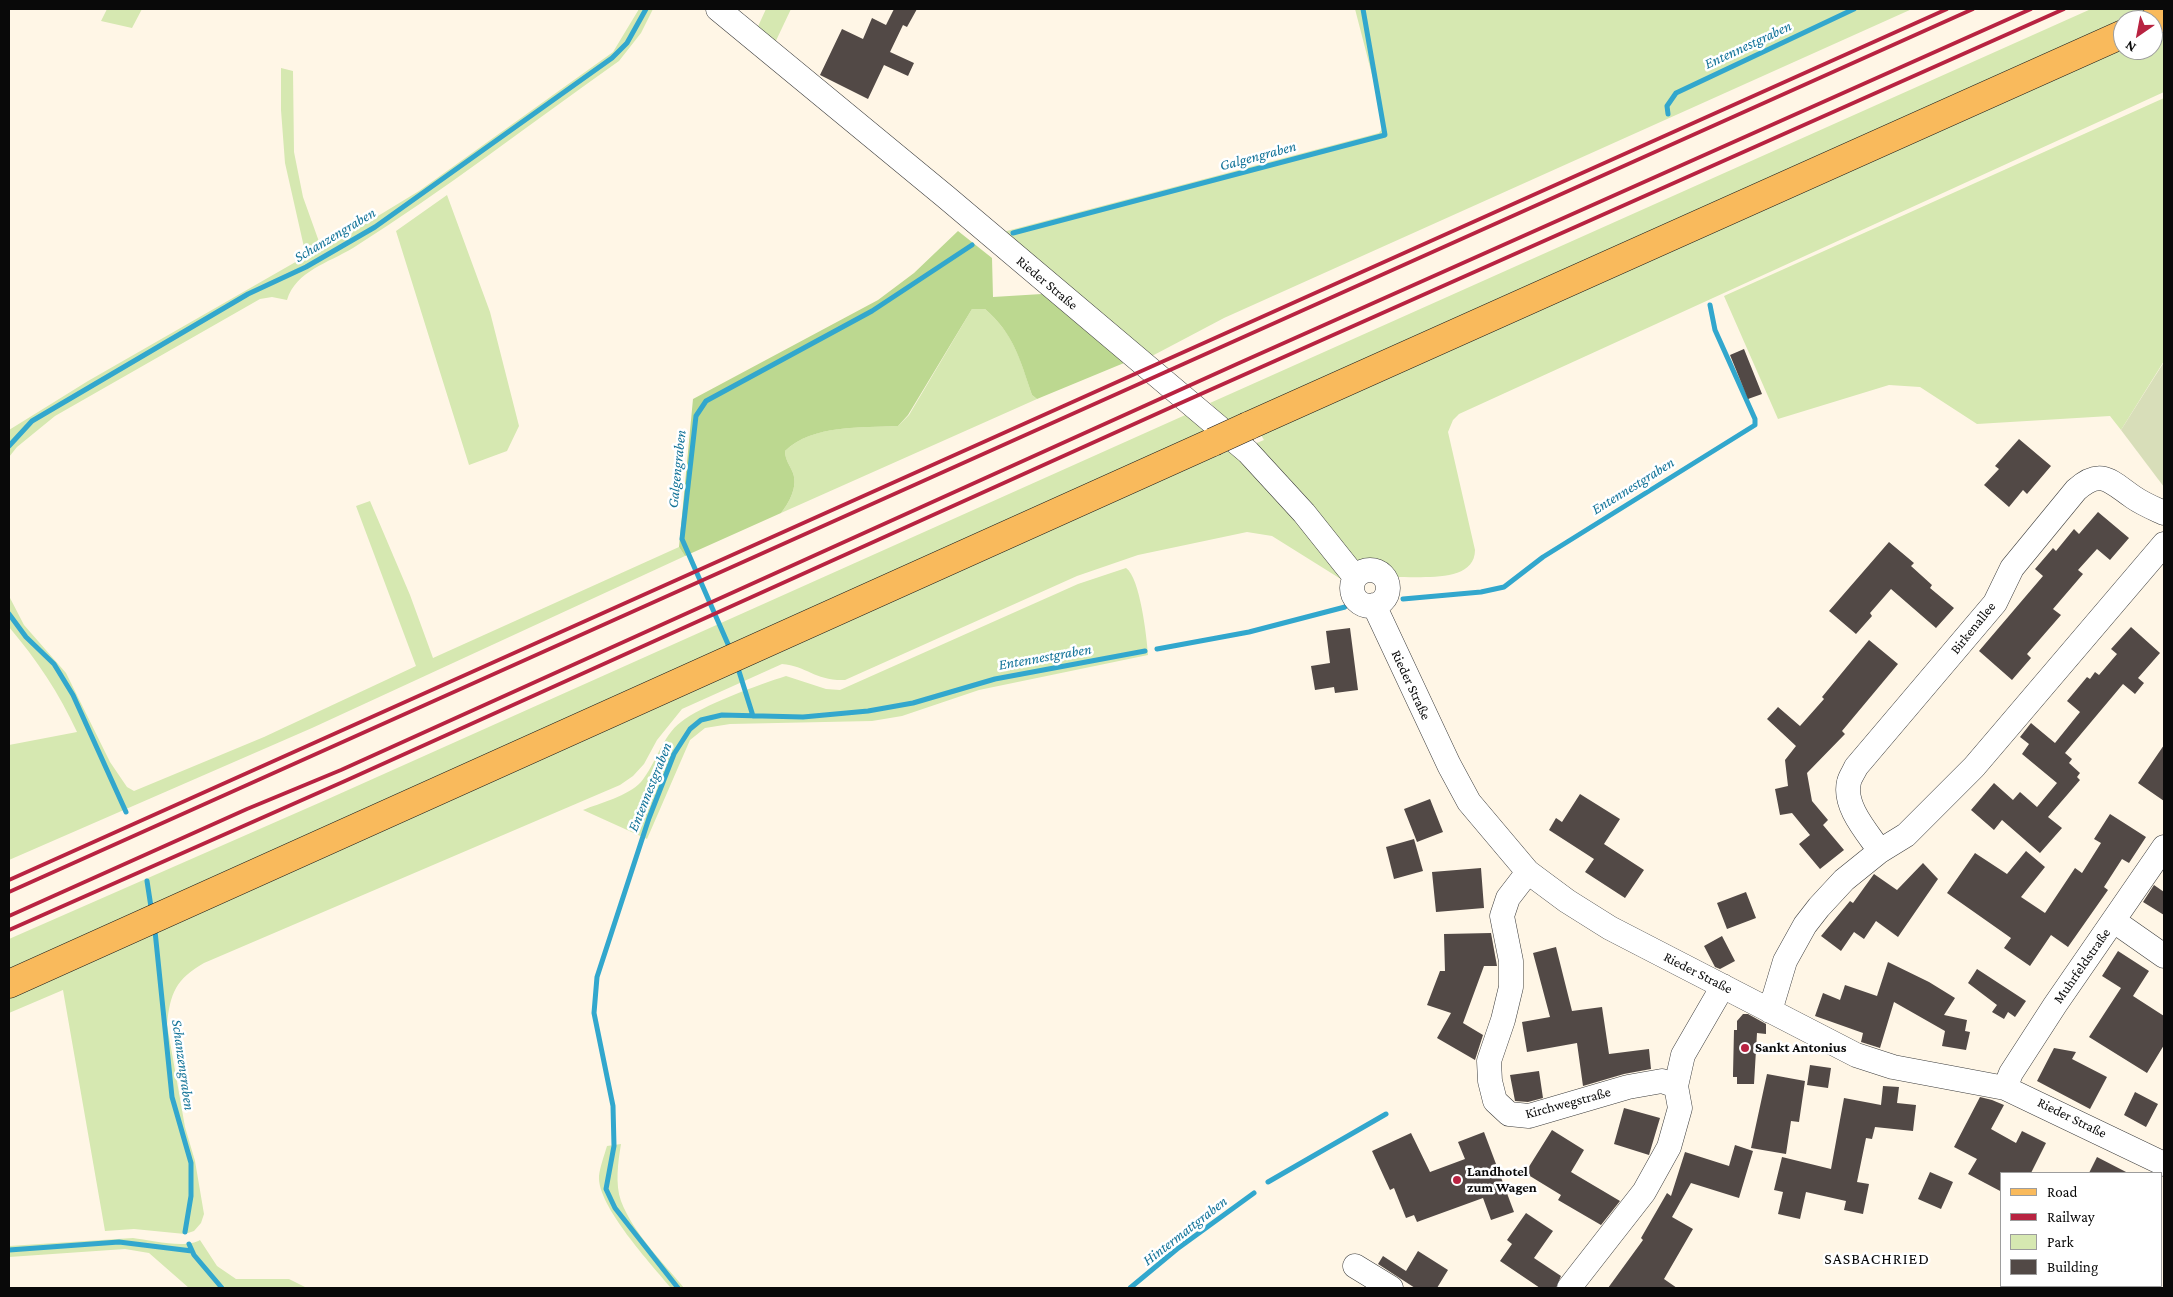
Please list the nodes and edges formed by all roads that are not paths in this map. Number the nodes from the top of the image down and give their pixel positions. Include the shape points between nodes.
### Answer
1 (718, 9) edge
2 (2113, 38) edge
3 (2164, 513) edge
4 (2164, 544) edge
5 (2164, 847) edge
6 (1880, 850) junction
7 (1528, 872) junction
8 (2114, 921) junction
9 (2164, 956) edge
10 (9, 984) edge
11 (1723, 986) junction
12 (1770, 1011) junction
13 (1676, 1086) junction
14 (2006, 1088) junction
15 (2164, 1164) edge
16 (1355, 1266) dead end
17 (1391, 1288) edge
18 (1569, 1288) edge

1 - 7 street, Rieder Straße via 946,196 1248,452 1304,512 1355,577 1352,586 1355,597 1363,604 1374,605 1448,765 1469,802
2 - 10 main road, bridge
3 - 6 street, Birkenallee via 2102,478 2086,481 2076,490 2012,568 1995,603 1856,767 1849,782 1849,797 1858,820
4 - 6 street via 1974,767 1906,835
5 - 8 street, Muhrfeldstraße
6 - 12 street via 1844,880 1805,926 1785,961
7 - 11 street, Rieder Straße via 1610,928
7 - 13 street, Kirchwegstraße via 1508,898 1502,916 1511,961 1511,988 1489,1061 1495,1101 1509,1114 1530,1116 1628,1087 1662,1081
8 - 9 street
8 - 14 street, Muhrfeldstraße via 2054,1005 2011,1073
11 - 12 street, Rieder Straße
11 - 13 street via 1683,1055
12 - 14 street, Rieder Straße via 1856,1055 1893,1067
13 - 18 street via 1680,1108 1669,1147 1644,1192
14 - 15 street, Rieder Straße
16 - 17 street

